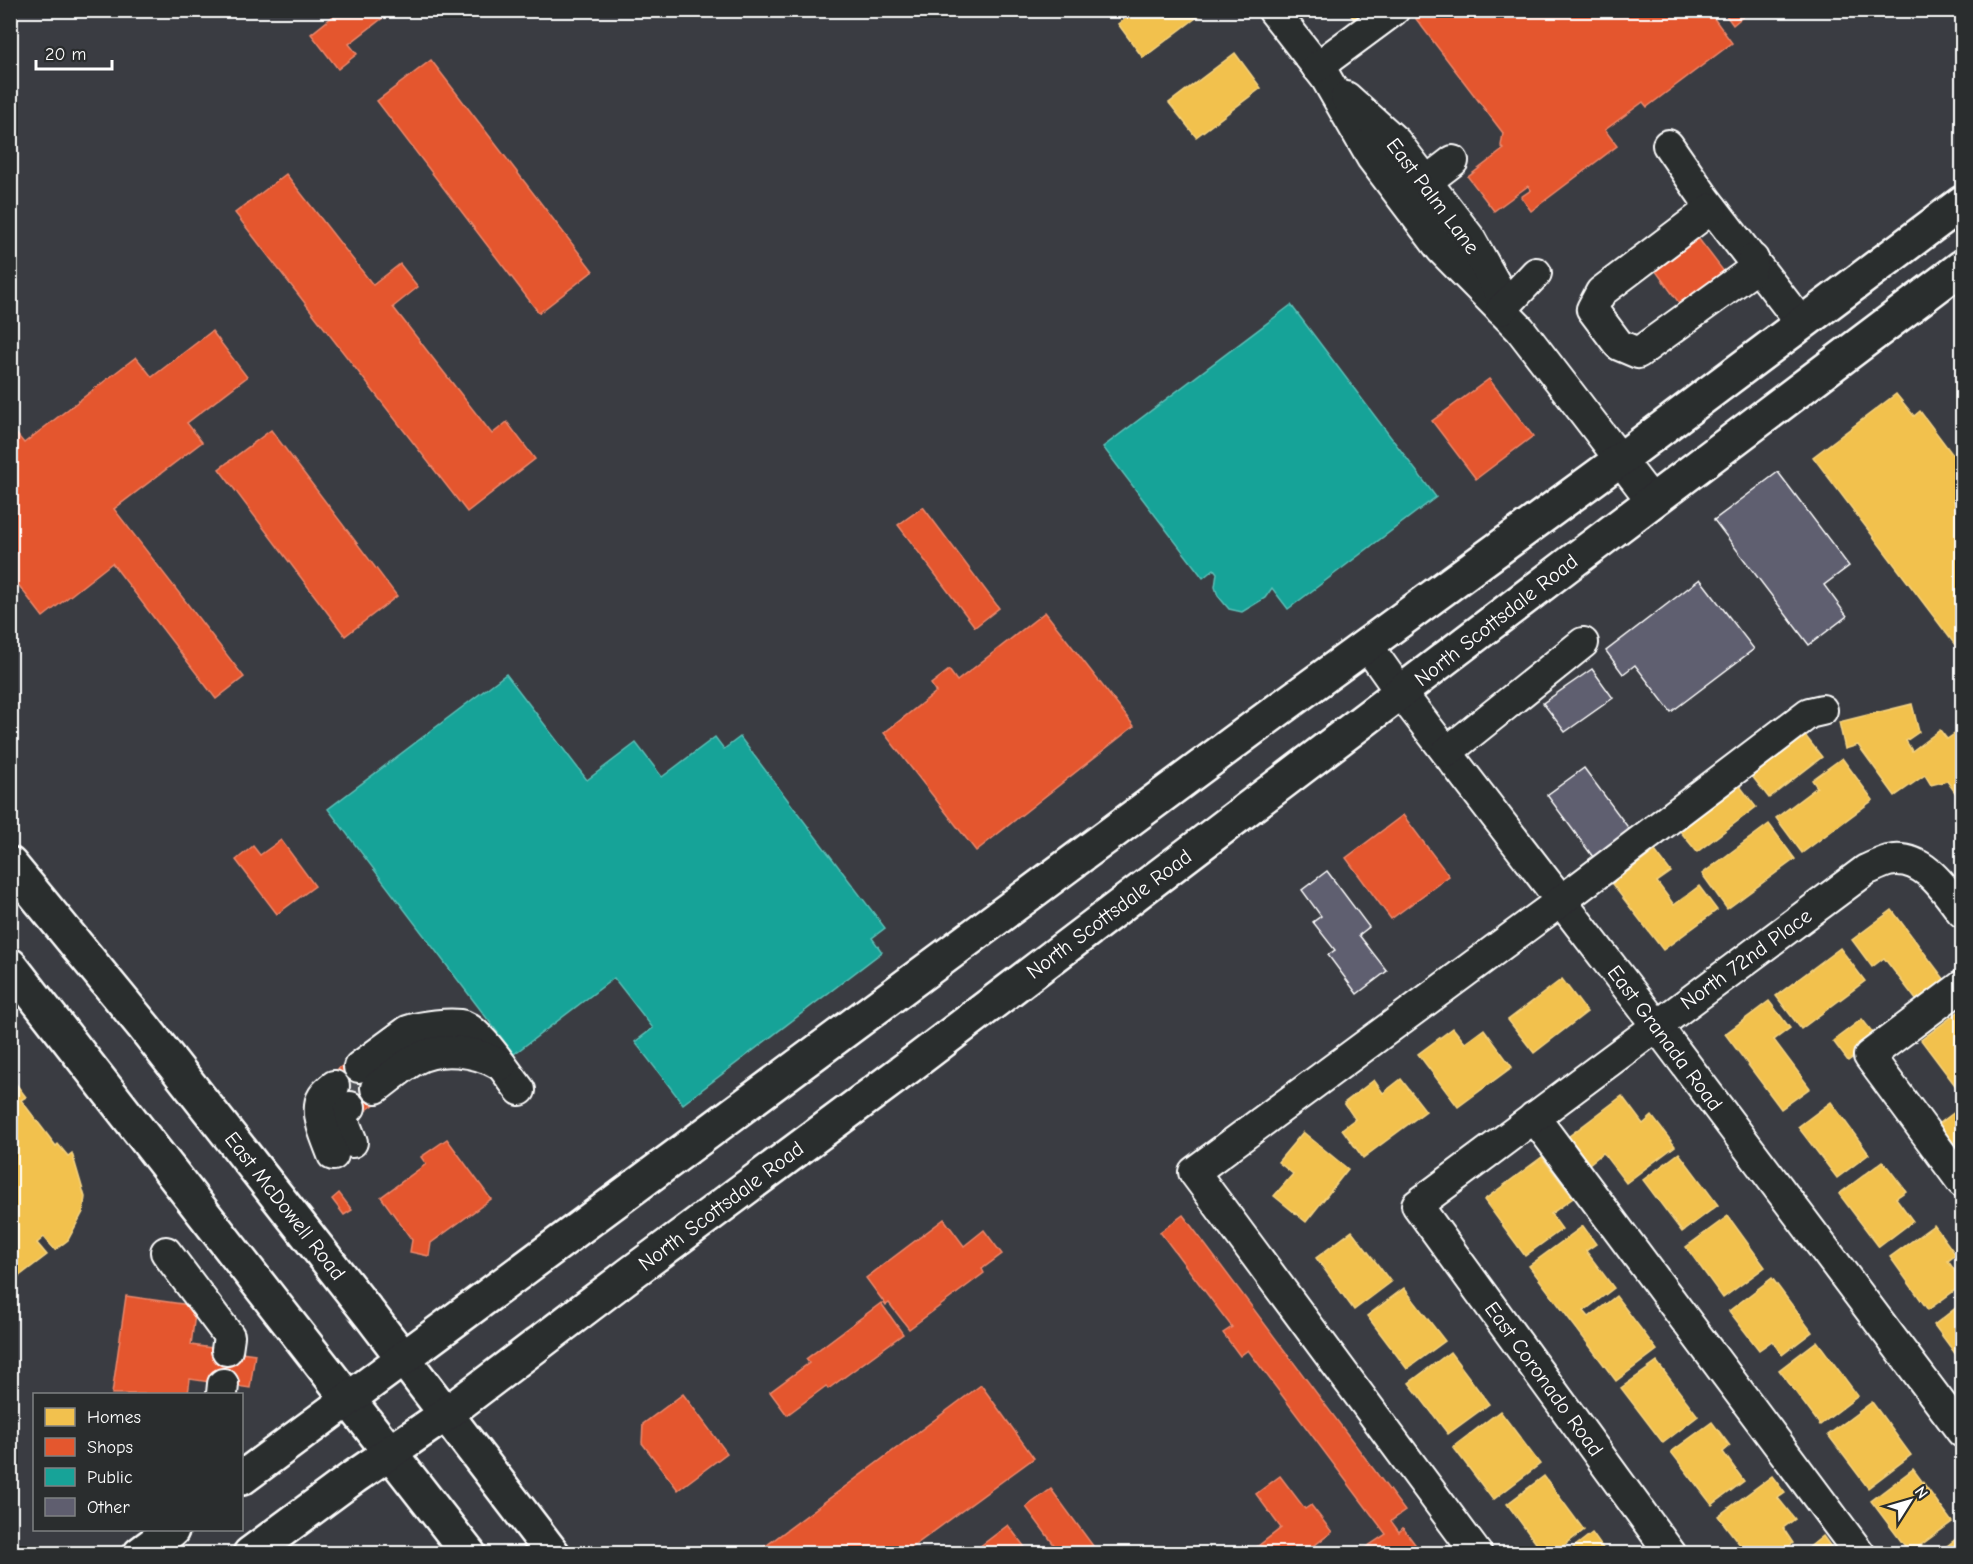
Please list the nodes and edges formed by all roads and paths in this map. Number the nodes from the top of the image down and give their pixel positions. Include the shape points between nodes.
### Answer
1 (1273, 10) edge
2 (1394, 10) edge
3 (1322, 73) junction
4 (1668, 145) dead end
5 (1453, 161) dead end
6 (1426, 182) junction
7 (1962, 203) edge
8 (1712, 208) junction
9 (1753, 259) junction
10 (1962, 267) edge
11 (1536, 273) dead end
12 (1509, 315) junction
13 (1801, 323) junction
14 (1621, 459) junction
15 (1652, 501) junction
16 (1583, 643) dead end
17 (1367, 645) junction
18 (1401, 693) junction
19 (1822, 710) dead end
20 (1447, 752) junction
21 (10, 864) edge
22 (1561, 901) junction
23 (1962, 912) edge
24 (10, 965) edge
25 (1962, 986) edge
26 (1656, 1025) junction
27 (368, 1078) tunnel mouth
28 (520, 1090) dead end
29 (342, 1096) tunnel mouth
30 (1534, 1117) junction
31 (343, 1148) dead end
32 (1962, 1182) edge
33 (1417, 1205) joint
34 (166, 1252) dead end
35 (227, 1350) dead end
36 (403, 1358) junction
37 (348, 1398) junction
38 (446, 1414) junction
39 (1962, 1432) edge
40 (390, 1453) junction
41 (243, 1477) edge
42 (171, 1531) edge
43 (140, 1554) edge
44 (250, 1554) edge
45 (469, 1554) edge
46 (553, 1554) edge
47 (1477, 1554) edge
48 (1671, 1554) edge
49 (1860, 1554) edge

1 - 3 street, East Palm Lane
2 - 3 street
3 - 6 street, East Palm Lane via 1396,142
3 - 12 street, East Palm Lane via 1372,159 1441,249
4 - 8 street
5 - 6 street
6 - 12 street, East Palm Lane via 1469,237
7 - 13 main road
8 - 9 street
8 - 9 street via 1600,292 1592,309 1620,345 1638,353 1750,272
9 - 13 street
10 - 15 main road, North Scottsdale Road
11 - 12 street
12 - 14 street, East Palm Lane
13 - 14 main road
14 - 15 street, East Palm Lane
14 - 17 main road
15 - 18 main road, North Scottsdale Road
16 - 20 street
17 - 18 street, East Granada Road
17 - 36 main road
18 - 20 street, East Granada Road
18 - 38 main road, North Scottsdale Road
19 - 22 street via 1809,713
20 - 22 street, East Granada Road
21 - 36 main road, East McDowell Road via 144,1027
22 - 26 street, East Granada Road
22 - 47 street via 1194,1172
23 - 26 street, North 72nd Place via 1926,870 1909,861 1889,860 1866,870
24 - 37 main road
25 - 32 street via 1869,1056
26 - 30 street, North 72nd Place
26 - 39 street, East Granada Road
27 - 28 street via 440,1052 471,1053 492,1060 495,1057
29 - 31 street via 323,1095 320,1104 321,1120
30 - 33 street, North 72nd Place
30 - 49 street
33 - 48 street, East Coronado Road
34 - 35 street via 229,1336
36 - 37 main road
36 - 38 main road, East McDowell Road
37 - 40 main road
37 - 41 main road
38 - 40 main road, North Scottsdale Road
38 - 46 main road, East McDowell Road
40 - 44 main road, North Scottsdale Road
40 - 45 main road
42 - 43 main road

